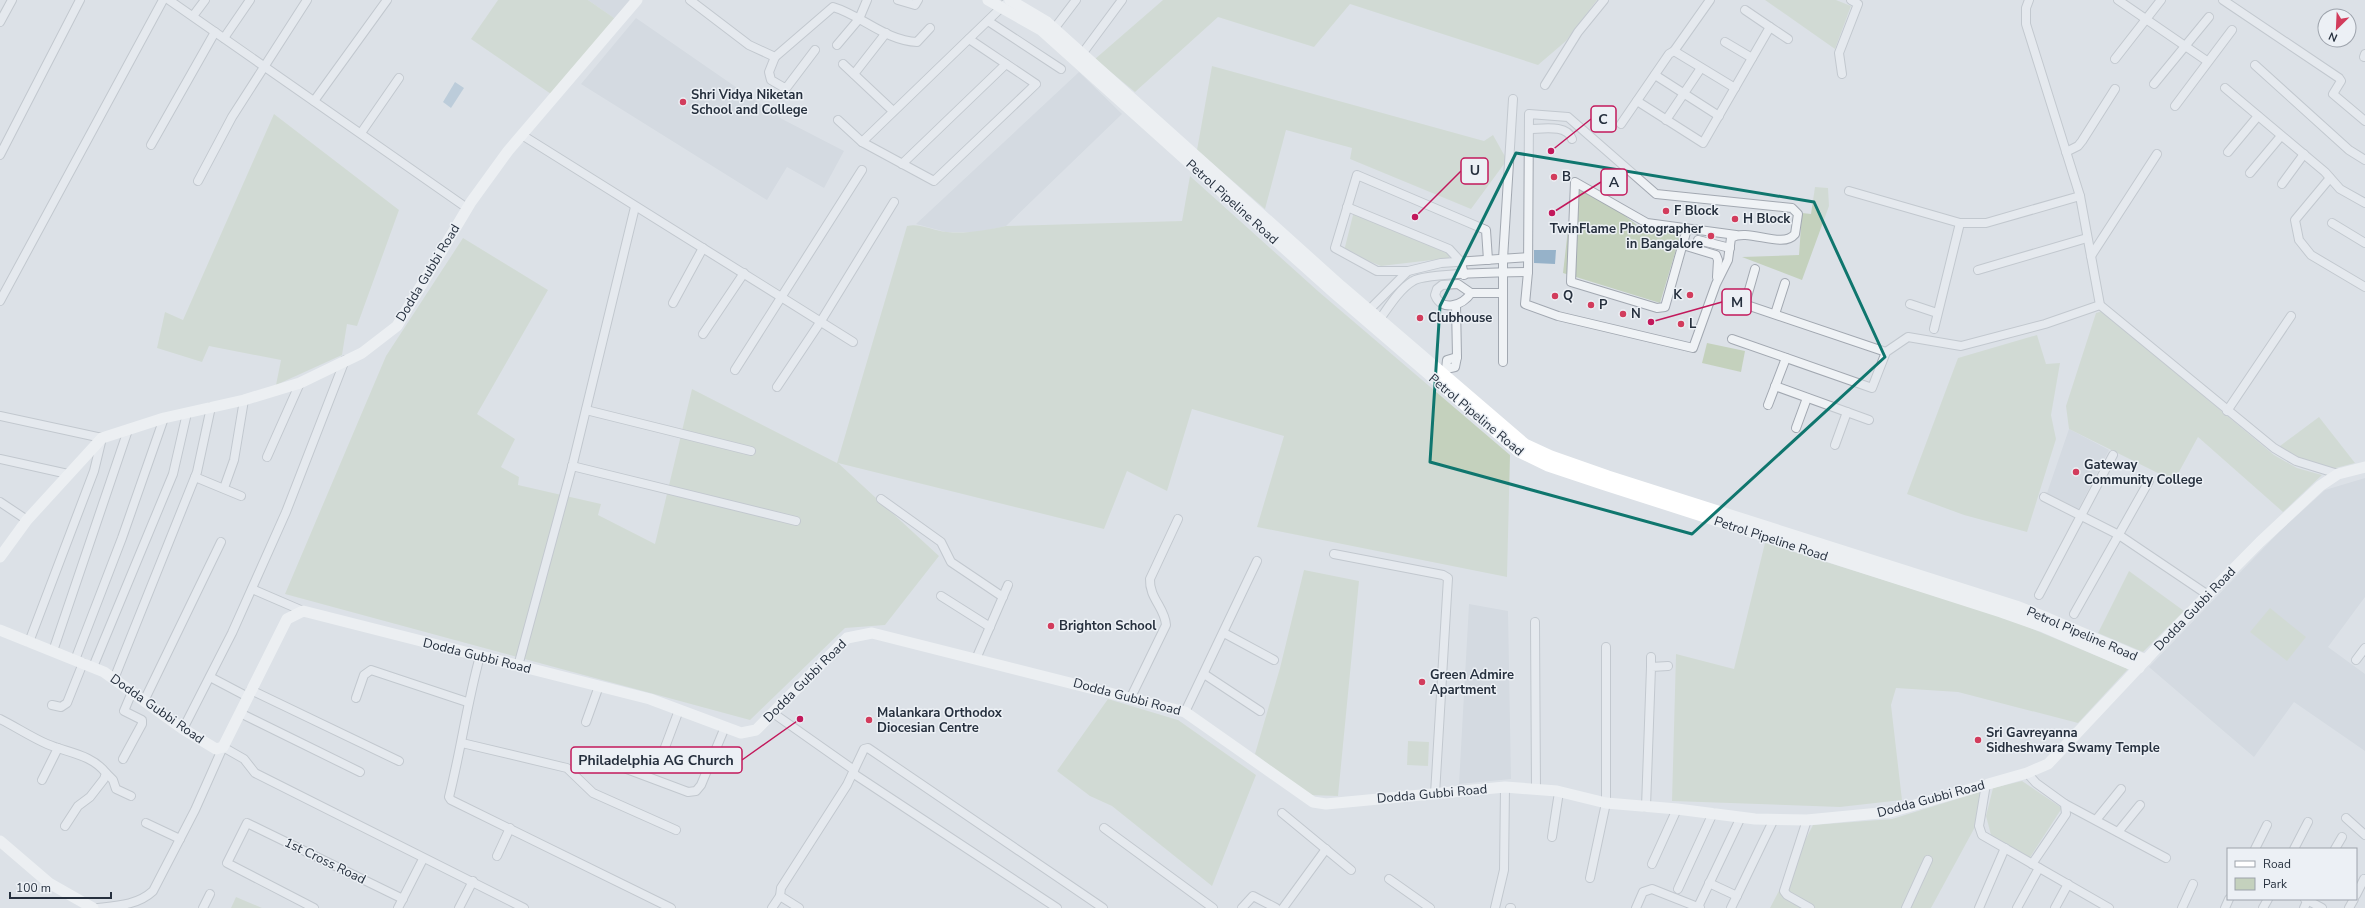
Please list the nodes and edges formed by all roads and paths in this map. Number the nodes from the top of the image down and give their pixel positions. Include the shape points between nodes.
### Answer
1 (12, 0) edge
2 (80, 0) edge
3 (164, 0) edge
4 (169, 0) edge
5 (205, 0) edge
6 (250, 0) edge
7 (308, 0) edge
8 (387, 0) edge
9 (637, 0) edge
10 (690, 0) edge
11 (867, 0) edge
12 (898, 0) edge
13 (918, 0) edge
14 (988, 0) edge
15 (1076, 0) edge
16 (1122, 0) edge
17 (1604, 0) edge
18 (1710, 0) edge
19 (1851, 0) edge
20 (2029, 0) edge
21 (2118, 0) edge
22 (2161, 0) edge
23 (2223, 0) edge
24 (1007, 2) edge
25 (2130, 3) edge
26 (1745, 10) dead end
27 (193, 16) junction
28 (2209, 17) dead end
29 (859, 19) junction
30 (2146, 19) junction
31 (988, 21) junction
32 (0, 22) edge
33 (1770, 27) junction
34 (930, 28) dead end
35 (1054, 29) junction
36 (2232, 30) dead end
37 (215, 32) junction
38 (886, 33) junction
39 (224, 38) junction
40 (969, 39) junction
41 (1788, 39) dead end
42 (1725, 42) dead end
43 (837, 45) dead end
44 (2185, 46) junction
45 (815, 50) dead end
46 (1674, 51) junction
47 (1082, 54) junction
48 (775, 57) junction
49 (1752, 58) junction
50 (2115, 59) dead end
51 (2207, 61) junction
52 (843, 64) dead end
53 (1006, 64) junction
54 (2255, 65) dead end
55 (264, 66) junction
56 (1701, 68) junction
57 (1061, 69) dead end
58 (854, 74) junction
59 (1842, 74) dead end
60 (1655, 75) junction
61 (399, 78) dead end
62 (2154, 84) dead end
63 (1545, 85) dead end
64 (1735, 88) junction
65 (2225, 88) dead end
66 (2116, 89) dead end
67 (1684, 94) junction
68 (1513, 99) dead end
69 (314, 101) junction
70 (1637, 101) junction
71 (2175, 106) dead end
72 (893, 111) junction
73 (1719, 116) junction
74 (2258, 116) junction
75 (838, 120) dead end
76 (1666, 120) junction
77 (2365, 121) edge
78 (1621, 124) dead end
79 (1529, 129) junction
80 (361, 133) junction
81 (522, 135) junction
82 (2281, 136) junction
83 (1572, 139) dead end
84 (862, 142) junction
85 (151, 145) dead end
86 (2066, 152) junction
87 (2228, 152) dead end
88 (2157, 154) dead end
89 (2304, 154) junction
90 (0, 155) edge
91 (2365, 160) edge
92 (902, 164) junction
93 (862, 170) dead end
94 (2250, 172) dead end
95 (2330, 178) junction
96 (198, 181) dead end
97 (2282, 184) dead end
98 (1226, 189) junction
99 (1849, 190) dead end
100 (2080, 196) junction
101 (894, 202) dead end
102 (2365, 204) edge
103 (635, 207) junction
104 (1347, 207) junction
105 (467, 208) junction
106 (1960, 223) junction
107 (2332, 223) dead end
108 (1687, 229) junction
109 (1736, 235) junction
110 (2087, 238) junction
111 (1698, 240) dead end
112 (2365, 243) edge
113 (1683, 245) junction
114 (703, 248) junction
115 (1730, 248) junction
116 (2091, 256) junction
117 (1528, 257) junction
118 (1503, 259) junction
119 (1488, 260) junction
120 (1461, 262) junction
121 (1755, 269) dead end
122 (1408, 270) junction
123 (1978, 270) dead end
124 (1502, 272) junction
125 (1528, 272) junction
126 (744, 273) junction
127 (1464, 275) junction
128 (1785, 283) dead end
129 (1716, 284) junction
130 (2365, 287) edge
131 (1471, 293) junction
132 (1502, 293) junction
133 (782, 297) junction
134 (1732, 300) dead end
135 (0, 301) edge
136 (673, 303) dead end
137 (1745, 304) junction
138 (1910, 304) dead end
139 (2100, 304) junction
140 (1456, 305) junction
141 (1937, 313) junction
142 (1366, 314) junction
143 (1775, 314) junction
144 (2290, 316) dead end
145 (821, 321) junction
146 (1377, 323) junction
147 (1934, 329) dead end
148 (703, 334) dead end
149 (1732, 339) dead end
150 (853, 342) dead end
151 (1886, 352) junction
152 (1786, 358) junction
153 (345, 360) junction
154 (1503, 362) dead end
155 (735, 370) dead end
156 (1441, 374) junction
157 (300, 383) junction
158 (1775, 386) junction
159 (776, 387) dead end
160 (1807, 398) junction
161 (244, 400) junction
162 (1768, 406) dead end
163 (211, 407) junction
164 (586, 410) junction
165 (2227, 411) junction
166 (1847, 412) junction
167 (187, 413) junction
168 (0, 416) edge
169 (164, 418) junction
170 (1868, 420) dead end
171 (1796, 428) dead end
172 (128, 430) junction
173 (102, 438) junction
174 (1835, 445) dead end
175 (752, 451) dead end
176 (2113, 455) dead end
177 (267, 457) dead end
178 (0, 459) edge
179 (572, 466) junction
180 (2365, 467) edge
181 (68, 474) junction
182 (2338, 474) junction
183 (195, 477) junction
184 (2149, 481) dead end
185 (224, 488) junction
186 (242, 496) dead end
187 (2044, 497) dead end
188 (881, 499) dead end
189 (0, 502) edge
190 (2080, 515) junction
191 (1178, 519) dead end
192 (27, 520) junction
193 (796, 521) dead end
194 (2118, 535) junction
195 (221, 542) dead end
196 (1334, 554) dead end
197 (0, 557) edge
198 (1257, 561) dead end
199 (1008, 585) dead end
200 (252, 589) junction
201 (2039, 595) dead end
202 (2208, 595) junction
203 (941, 596) dead end
204 (1003, 597) junction
205 (303, 611) junction
206 (2074, 614) dead end
207 (1535, 622) dead end
208 (990, 628) junction
209 (0, 630) edge
210 (1224, 633) junction
211 (29, 642) junction
212 (1606, 647) dead end
213 (2365, 648) edge
214 (53, 651) junction
215 (480, 656) junction
216 (1651, 657) dead end
217 (976, 659) junction
218 (1274, 660) dead end
219 (2356, 660) dead end
220 (84, 663) junction
221 (2142, 664) junction
222 (518, 666) junction
223 (1668, 666) dead end
224 (1651, 667) junction
225 (1204, 674) junction
226 (210, 677) junction
227 (114, 679) junction
228 (599, 686) junction
229 (132, 692) junction
230 (250, 694) junction
231 (1131, 697) junction
232 (356, 698) dead end
233 (144, 701) junction
234 (468, 702) junction
235 (52, 705) dead end
236 (679, 710) junction
237 (1260, 711) dead end
238 (1185, 712) junction
239 (240, 713) junction
240 (772, 713) junction
241 (0, 719) edge
242 (586, 722) dead end
243 (725, 726) junction
244 (183, 729) junction
245 (462, 744) junction
246 (223, 747) junction
247 (58, 748) junction
248 (661, 758) dead end
249 (123, 759) dead end
250 (399, 761) dead end
251 (608, 762) dead end
252 (360, 772) dead end
253 (854, 772) junction
254 (2027, 772) junction
255 (106, 773) junction
256 (42, 780) dead end
257 (1986, 784) junction
258 (1505, 787) junction
259 (1536, 789) junction
260 (2121, 789) dead end
261 (1559, 792) junction
262 (1435, 794) junction
263 (131, 796) dead end
264 (1606, 803) junction
265 (2065, 804) junction
266 (2140, 805) dead end
267 (1646, 807) junction
268 (1677, 809) junction
269 (1282, 813) dead end
270 (1713, 814) junction
271 (1741, 817) junction
272 (2346, 818) dead end
273 (1774, 819) junction
274 (1807, 820) junction
275 (2096, 820) junction
276 (2308, 822) dead end
277 (146, 823) dead end
278 (2267, 825) dead end
279 (65, 826) dead end
280 (510, 828) junction
281 (1104, 828) dead end
282 (676, 830) dead end
283 (2118, 832) junction
284 (2365, 835) edge
285 (1552, 837) dead end
286 (2342, 837) dead end
287 (180, 839) junction
288 (0, 840) edge
289 (2005, 848) junction
290 (2256, 848) edge
291 (2295, 848) edge
292 (2336, 848) edge
293 (1326, 849) junction
294 (497, 856) dead end
295 (2166, 858) dead end
296 (423, 859) junction
297 (1928, 860) dead end
298 (1652, 864) dead end
299 (2032, 864) junction
300 (2039, 868) junction
301 (1351, 870) dead end
302 (1590, 878) dead end
303 (1389, 879) dead end
304 (2364, 879) dead end
305 (473, 881) junction
306 (1709, 883) junction
307 (2068, 884) junction
308 (2193, 884) dead end
309 (1678, 889) dead end
310 (2357, 893) edge
311 (210, 894) dead end
312 (780, 896) junction
313 (1737, 896) junction
314 (403, 898) junction
315 (2306, 902) edge
316 (2095, 905) edge
317 (1689, 906) edge
318 (520, 907) edge
319 (93, 908) edge
320 (98, 908) edge
321 (203, 908) edge
322 (314, 908) edge
323 (398, 908) edge
324 (459, 908) edge
325 (671, 908) edge
326 (772, 908) edge
327 (799, 908) edge
328 (1057, 908) edge
329 (1103, 908) edge
330 (1213, 908) edge
331 (1242, 908) edge
332 (1276, 908) edge
333 (1283, 908) edge
334 (1430, 908) edge
335 (1495, 908) edge
336 (1636, 908) edge
337 (1699, 908) edge
338 (1731, 908) edge
339 (1810, 908) edge
340 (1906, 908) edge
341 (1978, 908) edge
342 (2017, 908) edge
343 (2055, 908) edge
344 (2109, 908) edge
345 (2182, 908) edge
346 (2322, 908) edge

1 - 32 street
2 - 90 street
3 - 135 street
4 - 27 street
5 - 27 street
6 - 39 street
7 - 55 street
8 - 69 street
9 - 81 street, Dodda Gubbi Road
10 - 48 street via 749,45
11 - 29 street
12 - 13 street via 911,6
14 - 24 street, Petrol Pipeline Road
15 - 35 street
16 - 47 street
17 - 63 street via 1578,32
18 - 46 street
19 - 59 street via 1858,4 1839,53
20 - 86 street via 2026,24
21 - 25 street
22 - 30 street
23 - 77 street via 2339,78 2341,81 2333,94
24 - 31 street
24 - 35 street, Petrol Pipeline Road via 1038,16
24 - 98 street, Petrol Pipeline Road
25 - 30 street
26 - 33 street
27 - 37 street
28 - 44 street
29 - 38 street
29 - 43 street
29 - 48 street via 831,8
30 - 44 street
30 - 50 street
31 - 40 street
31 - 57 street
33 - 41 street
33 - 49 street
34 - 38 street via 917,42
35 - 47 street, Petrol Pipeline Road
36 - 51 street
37 - 39 street
37 - 85 street
38 - 58 street
39 - 55 street
40 - 53 street
40 - 72 street
42 - 49 street
44 - 51 street
44 - 62 street
45 - 48 street via 787,87 770,80
46 - 56 street
46 - 60 street
47 - 98 street, Petrol Pipeline Road
49 - 64 street
51 - 71 street
52 - 58 street
53 - 92 street
53 - 92 street via 1036,84 934,181
54 - 91 street via 2349,150
55 - 69 street
55 - 96 street via 232,117
56 - 64 street
56 - 67 street
58 - 72 street
60 - 67 street
60 - 70 street
61 - 80 street
64 - 73 street
65 - 74 street
66 - 86 street via 2082,141
67 - 73 street
67 - 76 street
68 - 118 street
69 - 80 street
70 - 76 street
70 - 78 street
72 - 84 street
73 - 76 street via 1703,143
74 - 82 street
74 - 87 street
75 - 84 street
79 - 83 street via 1564,130
79 - 109 street via 1529,114 1568,117 1656,194 1790,207 1798,214 1795,234 1789,239
79 - 117 street
80 - 105 street
81 - 103 street
81 - 105 street, Dodda Gubbi Road
82 - 89 street
82 - 94 street
84 - 92 street
86 - 100 street
88 - 116 street
89 - 95 street
89 - 97 street
93 - 133 street
95 - 102 street via 2340,189
95 - 130 street via 2295,220 2299,240 2311,255
98 - 142 street, Petrol Pipeline Road
99 - 106 street
100 - 106 street via 1986,223
100 - 110 street
101 - 145 street
103 - 114 street
103 - 164 street
104 - 119 street via 1357,175 1486,230
104 - 120 street via 1449,249
104 - 122 street via 1336,248 1377,271
105 - 153 street, Dodda Gubbi Road via 397,326 362,353
106 - 141 street
107 - 112 street
108 - 109 street
108 - 113 street
108 - 113 street via 1647,223 1575,182 1571,282 1658,308 1665,307
109 - 115 street via 1731,238
110 - 116 street
110 - 123 street
111 - 115 street
113 - 129 street via 1716,255 1719,266
114 - 126 street
114 - 136 street
115 - 129 street via 1728,260
116 - 139 street
117 - 118 street
117 - 125 street
118 - 119 street
118 - 124 street
119 - 120 street
120 - 122 street
120 - 127 street
121 - 137 street
122 - 142 street
124 - 125 street
124 - 127 street
124 - 132 street
125 - 129 street via 1525,304 1558,316 1693,348
126 - 133 street
126 - 148 street
127 - 146 street via 1415,280 1403,290
128 - 143 street
131 - 132 street
131 - 140 street via 1465,301
131 - 140 street via 1458,284 1442,285 1437,289 1435,295 1440,302
132 - 154 street
133 - 145 street
133 - 155 street
134 - 137 street
137 - 143 street
138 - 141 street
139 - 151 street via 2044,324 1961,346 1908,337
139 - 165 street
140 - 156 street via 1457,357 1447,360
141 - 147 street
142 - 146 street, Petrol Pipeline Road
143 - 151 street
144 - 165 street
145 - 150 street
145 - 159 street
146 - 156 street, Petrol Pipeline Road
149 - 152 street
151 - 152 street via 1872,388
152 - 158 street
153 - 157 street, Dodda Gubbi Road
153 - 200 street via 286,512
156 - 221 street, Petrol Pipeline Road via 1532,448 1866,565 2045,616
157 - 161 street, Dodda Gubbi Road
157 - 177 street
158 - 160 street
158 - 162 street
160 - 166 street
160 - 171 street
161 - 163 street, Dodda Gubbi Road
161 - 185 street via 234,460
163 - 167 street, Dodda Gubbi Road
163 - 183 street
164 - 175 street
164 - 179 street
165 - 182 street via 2274,448 2296,461
166 - 170 street
166 - 174 street
167 - 169 street, Dodda Gubbi Road
167 - 220 street via 173,474
168 - 173 street
169 - 172 street, Dodda Gubbi Road
169 - 220 street via 122,538
172 - 173 street, Dodda Gubbi Road
172 - 214 street
173 - 181 street, Dodda Gubbi Road
173 - 211 street via 94,471
176 - 190 street
178 - 181 street
179 - 193 street
179 - 222 street
180 - 182 street, Dodda Gubbi Road
181 - 192 street, Dodda Gubbi Road
182 - 202 street, Dodda Gubbi Road via 2320,486
183 - 185 street
183 - 227 street
184 - 194 street
185 - 186 street
187 - 190 street
188 - 204 street via 941,542 951,562
189 - 192 street
190 - 194 street
190 - 201 street
191 - 231 street via 1150,579 1150,588 1166,618 1166,625
192 - 197 street, Dodda Gubbi Road
194 - 202 street
194 - 206 street
195 - 233 street
196 - 262 street via 1448,578
198 - 210 street
199 - 204 street
200 - 205 street
200 - 226 street
202 - 221 street, Dodda Gubbi Road
203 - 208 street
204 - 208 street
205 - 215 street, Dodda Gubbi Road
205 - 230 street via 286,619
207 - 259 street
208 - 217 street
209 - 211 street, Dodda Gubbi Road
210 - 218 street
210 - 225 street
211 - 214 street, Dodda Gubbi Road
212 - 264 street
213 - 219 street
214 - 220 street, Dodda Gubbi Road
215 - 222 street, Dodda Gubbi Road
215 - 234 street
216 - 224 street
217 - 231 street, Dodda Gubbi Road
217 - 240 street, Dodda Gubbi Road via 872,633 847,638
220 - 227 street, Dodda Gubbi Road
220 - 235 street via 67,703 61,707
221 - 254 street, Dodda Gubbi Road via 2048,764
222 - 228 street, Dodda Gubbi Road
223 - 224 street
224 - 267 street
225 - 237 street
225 - 238 street
226 - 230 street
226 - 244 street
227 - 229 street, Dodda Gubbi Road
228 - 236 street, Dodda Gubbi Road via 650,699
228 - 242 street
229 - 233 street, Dodda Gubbi Road
229 - 249 street via 124,711 142,720 142,724
230 - 239 street
230 - 250 street
231 - 238 street, Dodda Gubbi Road
232 - 234 street via 364,675 371,670
233 - 244 street, Dodda Gubbi Road
234 - 245 street
236 - 243 street, Dodda Gubbi Road
236 - 248 street
238 - 262 street, Dodda Gubbi Road via 1313,802 1326,804
239 - 246 street
239 - 252 street
240 - 243 street, Dodda Gubbi Road via 756,730 741,733
240 - 253 street
241 - 247 street
243 - 251 street via 701,785 696,791 688,792
244 - 246 street, Dodda Gubbi Road via 216,749
245 - 280 street via 450,800
245 - 282 street via 567,768 593,793
246 - 287 street
246 - 296 street via 244,760 255,773
247 - 255 street via 85,757 99,765
247 - 256 street
253 - 312 street via 789,874
253 - 328 street
253 - 329 street via 864,749 868,748
254 - 257 street, Dodda Gubbi Road
254 - 265 street via 2036,783
255 - 263 street via 113,780 116,789
255 - 279 street via 104,779 90,797 78,806
257 - 274 street, Dodda Gubbi Road via 1890,812
257 - 289 street via 1980,832
258 - 259 street, Dodda Gubbi Road
258 - 262 street, Dodda Gubbi Road
258 - 335 street via 1504,870
259 - 261 street, Dodda Gubbi Road
260 - 275 street
261 - 264 street, Dodda Gubbi Road
261 - 285 street
264 - 267 street, Dodda Gubbi Road
264 - 302 street
265 - 275 street
265 - 299 street via 2066,814
266 - 283 street
267 - 268 street, Dodda Gubbi Road
268 - 270 street, Dodda Gubbi Road
268 - 298 street
269 - 293 street
270 - 271 street, Dodda Gubbi Road
270 - 309 street
271 - 273 street, Dodda Gubbi Road
271 - 306 street
272 - 284 street
273 - 274 street, Dodda Gubbi Road
273 - 313 street
274 - 339 street via 1784,891
275 - 283 street
276 - 291 street
277 - 287 street
278 - 290 street
280 - 294 street
280 - 325 street
281 - 330 street
283 - 295 street
286 - 292 street
287 - 320 street via 158,885 150,894 129,904
288 - 319 street via 49,883
289 - 299 street
289 - 341 street
293 - 301 street
293 - 333 street
296 - 305 street
296 - 314 street
297 - 340 street
299 - 300 street
300 - 307 street
300 - 342 street
303 - 334 street
304 - 310 street
305 - 318 street
305 - 324 street
306 - 313 street
306 - 337 street
307 - 316 street
307 - 343 street
308 - 345 street
311 - 321 street
312 - 326 street
312 - 327 street
313 - 338 street
314 - 322 street, 1st Cross Road via 247,823 227,863
314 - 323 street
315 - 346 street
316 - 344 street
317 - 336 street via 1652,889 1643,892
317 - 337 street
331 - 332 street via 1254,896

